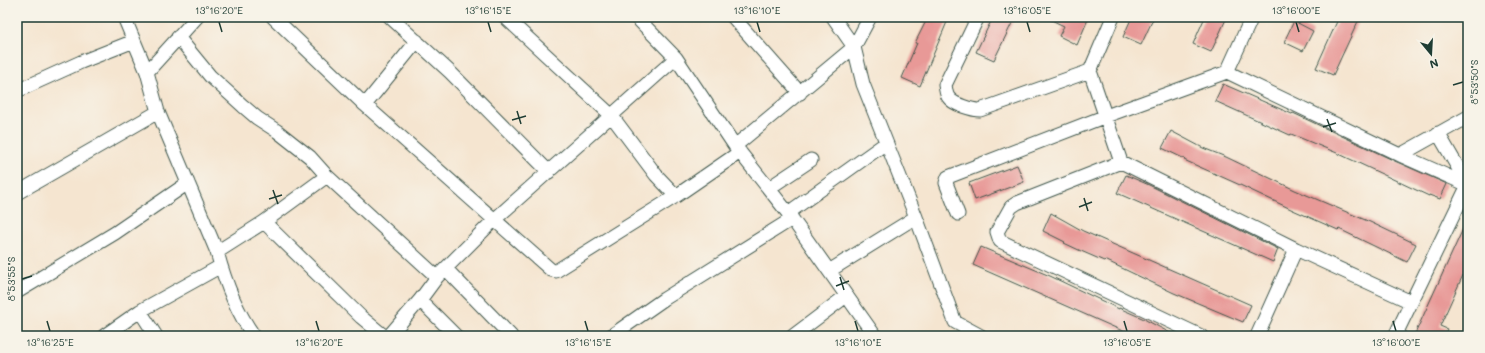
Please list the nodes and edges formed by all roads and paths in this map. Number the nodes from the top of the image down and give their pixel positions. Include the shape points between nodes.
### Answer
1 (124, 17) edge
2 (197, 17) edge
3 (273, 17) edge
4 (390, 17) edge
5 (505, 17) edge
6 (636, 17) edge
7 (733, 17) edge
8 (833, 17) edge
9 (870, 17) edge
10 (978, 17) edge
11 (1114, 17) edge
12 (1252, 17) edge
13 (178, 37) junction
14 (134, 41) junction
15 (417, 41) junction
16 (854, 47) junction
17 (676, 58) junction
18 (1090, 71) junction
19 (147, 72) junction
20 (1227, 72) junction
21 (17, 91) edge
22 (800, 93) junction
23 (365, 105) junction
24 (158, 112) junction
25 (611, 116) junction
26 (1106, 116) junction
27 (1468, 117) edge
28 (1438, 133) junction
29 (886, 143) junction
30 (737, 149) junction
31 (1400, 155) junction
32 (811, 160) dead end
33 (1121, 162) junction
34 (548, 172) junction
35 (327, 176) junction
36 (188, 183) junction
37 (1468, 185) edge
38 (769, 188) junction
39 (17, 192) edge
40 (676, 196) junction
41 (958, 214) dead end
42 (790, 216) junction
43 (916, 218) junction
44 (494, 220) junction
45 (264, 222) junction
46 (1296, 249) junction
47 (217, 252) junction
48 (221, 266) junction
49 (829, 271) junction
50 (441, 273) junction
51 (17, 292) edge
52 (846, 296) junction
53 (420, 300) junction
54 (1411, 302) junction
55 (140, 311) junction
56 (104, 336) edge
57 (156, 336) edge
58 (254, 336) edge
59 (384, 336) edge
60 (389, 336) edge
61 (456, 336) edge
62 (511, 336) edge
63 (611, 336) edge
64 (793, 336) edge
65 (875, 336) edge
66 (981, 336) edge
67 (1201, 336) edge
68 (1256, 336) edge
69 (1395, 336) edge

1 - 14 street
2 - 13 street
3 - 23 street
4 - 15 street
5 - 25 street
6 - 17 street
7 - 22 street
8 - 16 street
9 - 16 street
10 - 18 street via 945,85 949,100 972,110 980,110
11 - 18 street
12 - 20 street
13 - 19 street
13 - 35 street via 216,81 257,118 310,157
14 - 19 street
14 - 21 street
15 - 23 street
15 - 34 street
16 - 22 street
16 - 29 street via 863,84
17 - 25 street
17 - 30 street
18 - 26 street
19 - 24 street
20 - 26 street
20 - 31 street
22 - 30 street
23 - 44 street
24 - 36 street
24 - 39 street
25 - 34 street
25 - 40 street via 656,175
26 - 33 street
26 - 41 street via 948,177 946,183
27 - 28 street
28 - 31 street
28 - 37 street
29 - 42 street
29 - 43 street
30 - 38 street
30 - 40 street
31 - 37 street
32 - 38 street
33 - 46 street
33 - 67 street via 1017,203 1011,207 998,237 1000,241
34 - 44 street
35 - 45 street
35 - 50 street
36 - 47 street
36 - 51 street via 115,233
37 - 54 street
38 - 42 street
40 - 44 street via 556,271 551,270
42 - 49 street
42 - 63 street
43 - 49 street
43 - 66 street via 955,322
44 - 50 street
45 - 47 street
45 - 59 street via 361,317
46 - 54 street
46 - 68 street
47 - 48 street
48 - 55 street
48 - 58 street via 238,310
49 - 52 street
50 - 53 street
50 - 62 street
52 - 64 street
52 - 65 street
53 - 60 street
53 - 61 street
54 - 69 street
55 - 56 street
55 - 57 street

